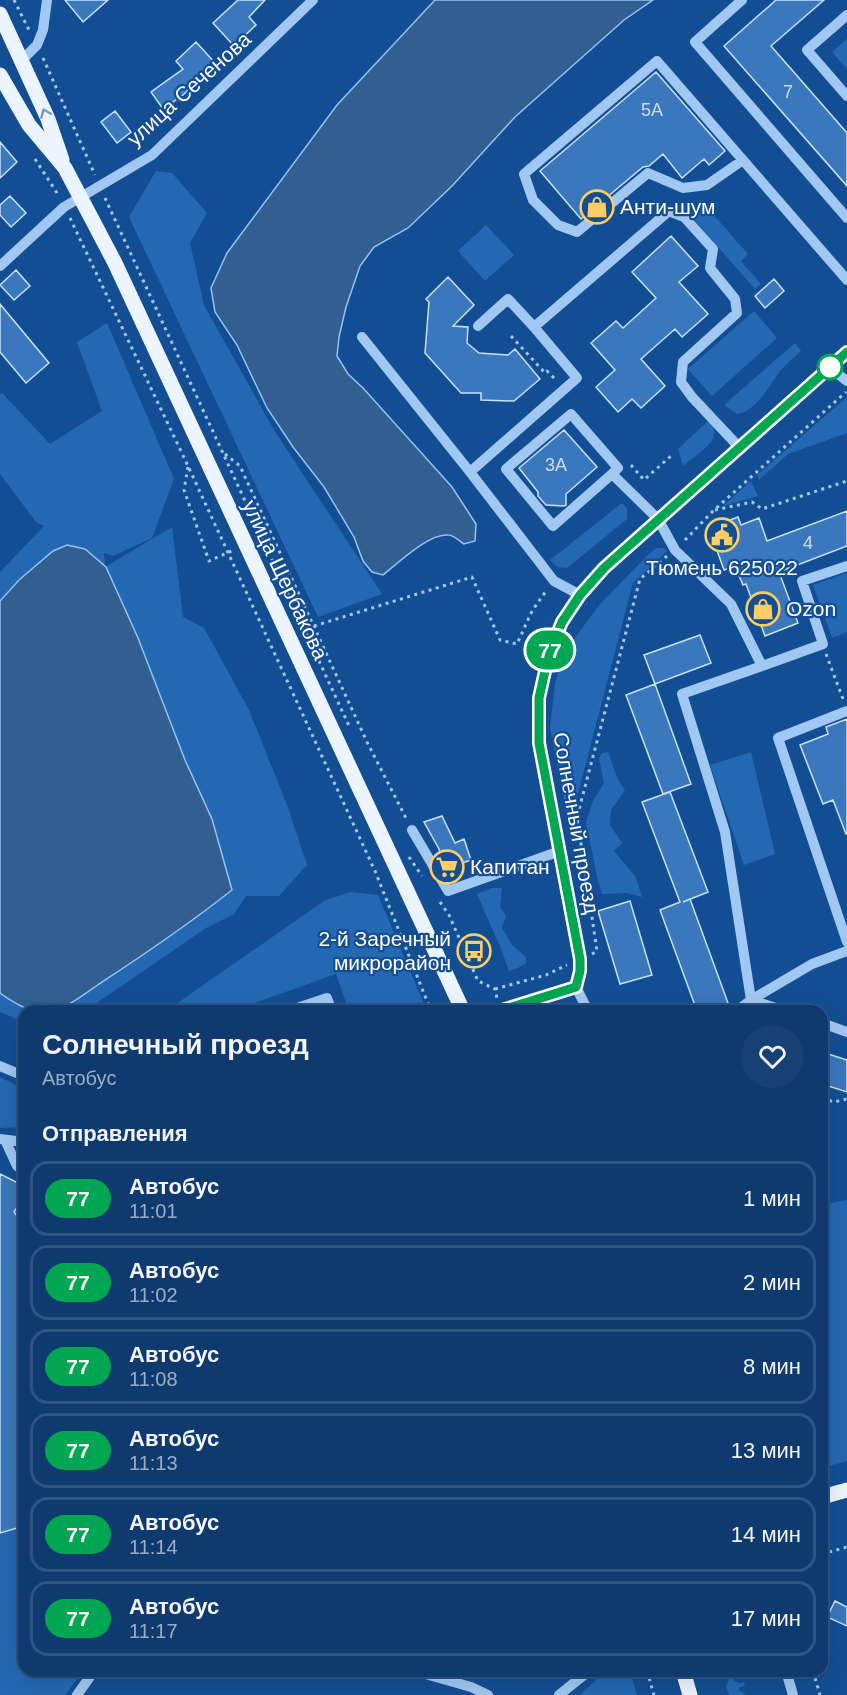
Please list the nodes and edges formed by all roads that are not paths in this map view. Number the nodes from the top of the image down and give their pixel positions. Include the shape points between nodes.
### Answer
1 (47, 0) edge
2 (313, 0) edge
3 (742, 0) edge
4 (0, 14) edge
5 (847, 15) edge
6 (22, 60) junction
7 (0, 75) edge
8 (847, 96) edge
9 (743, 160) junction
10 (65, 168) junction
11 (81, 196) junction
12 (847, 218) edge
13 (0, 266) edge
14 (847, 280) edge
15 (478, 326) dead end
16 (534, 327) junction
17 (362, 337) dead end
18 (847, 352) edge
19 (829, 367) junction
20 (847, 381) edge
21 (740, 447) junction
22 (470, 472) junction
23 (612, 474) junction
24 (658, 519) junction
25 (847, 566) edge
26 (580, 595) junction
27 (762, 666) junction
28 (847, 710) edge
29 (412, 830) road end
30 (560, 850) junction
31 (847, 942) edge
32 (847, 951) edge
33 (576, 987) junction
34 (751, 1000) junction
35 (306, 1005) edge
36 (330, 1005) edge
37 (460, 1005) edge
38 (519, 1005) edge
39 (585, 1005) edge
40 (745, 1005) edge
41 (766, 1005) edge
42 (828, 1025) edge
43 (847, 1032) edge
44 (0, 1066) edge
45 (18, 1074) edge
46 (3, 1139) edge
47 (18, 1141) edge
48 (18, 1167) edge
49 (847, 1490) edge
50 (828, 1495) edge
51 (90, 1677) edge
52 (436, 1677) edge
53 (582, 1677) edge
54 (685, 1677) edge
55 (788, 1677) edge
56 (77, 1695) edge
57 (488, 1695) edge
58 (560, 1695) edge
59 (690, 1695) edge
60 (793, 1695) edge

1 - 6 street via 44,30 37,45
2 - 11 street, улица Сеченова via 152,155
3 - 12 street via 695,42
4 - 6 main road, улица Щербакова
5 - 8 street via 807,50
10 -> 6 main road, улица Щербакова
7 - 10 main road, улица Щербакова via 29,125
9 - 9 street via 657,61 524,174 533,200 558,225 577,232 648,173 683,188 707,185
9 - 14 street
10 - 11 main road, улица Щербакова
11 - 13 street, улица Сеченова
11 - 37 main road, улица Щербакова
15 - 16 street via 508,299
16 - 21 street via 669,211 684,217 713,249 710,268 735,299 737,313 683,362 681,382
16 - 22 street via 577,378
17 - 22 street
18 - 19 street, Солнечный проезд
19 - 20 street
19 - 21 street, Солнечный проезд
21 - 24 street, Солнечный проезд
22 - 26 street via 554,581
23 - 23 street via 553,526 506,469 571,414 618,468
23 - 24 street
24 - 26 street, Солнечный проезд
24 - 27 street via 675,549 731,604
25 - 27 street via 802,581 823,644
26 - 30 street, Солнечный проезд via 562,622 549,653 539,698 539,743
27 - 34 street via 682,694 724,832
28 - 31 street via 778,738
29 - 30 street via 448,891
30 - 33 street, Солнечный проезд via 580,959
32 - 34 street via 812,964
33 - 38 street
33 - 39 street
34 - 40 street
34 - 41 street
35 - 36 street via 327,998
42 - 43 street
44 - 45 street
46 - 47 street
46 - 48 street
49 - 50 main road
51 - 56 street
52 - 57 street
53 - 58 street
54 - 59 main road
55 - 60 street

